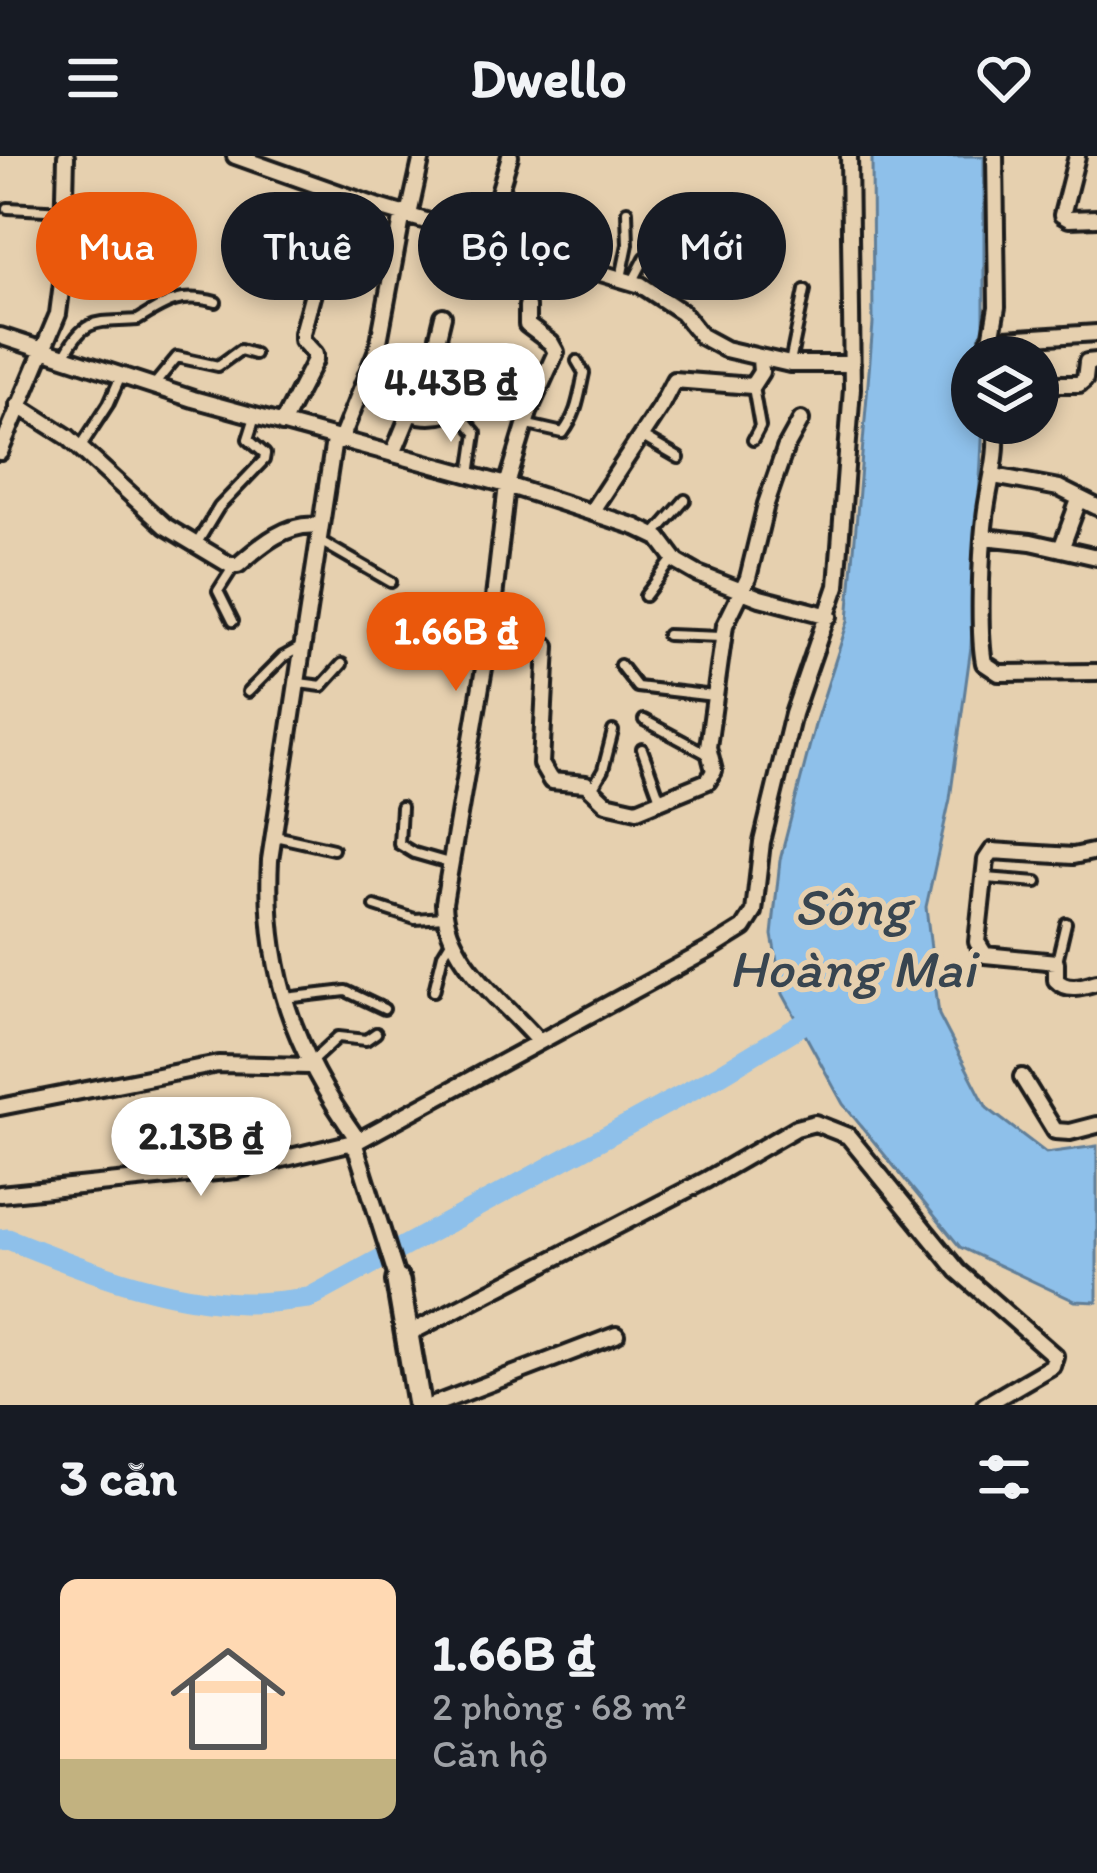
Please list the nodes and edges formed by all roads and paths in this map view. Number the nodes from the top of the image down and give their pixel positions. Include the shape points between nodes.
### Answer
1 (66, 156) edge
2 (235, 156) edge
3 (422, 156) edge
4 (510, 156) edge
5 (849, 156) edge
6 (994, 156) edge
7 (1076, 156) edge
8 (65, 192) edge
9 (499, 192) edge
10 (8, 208) dead end
11 (36, 209) edge
12 (627, 211) dead end
13 (406, 214) junction
14 (418, 217) edge
15 (1097, 218) edge
16 (637, 267) edge
17 (613, 277) edge
18 (627, 281) junction
19 (805, 290) dead end
20 (61, 300) edge
21 (311, 300) edge
22 (215, 302) dead end
23 (527, 306) dead end
24 (443, 316) dead end
25 (1097, 334) edge
26 (0, 336) edge
27 (990, 336) edge
28 (1059, 336) edge
29 (43, 349) junction
30 (254, 354) dead end
31 (64, 356) junction
32 (760, 358) junction
33 (578, 361) dead end
34 (1097, 361) edge
35 (790, 364) junction
36 (851, 364) junction
37 (122, 374) junction
38 (1059, 385) edge
39 (154, 386) junction
40 (752, 386) junction
41 (484, 397) dead end
42 (18, 405) junction
43 (458, 413) junction
44 (408, 414) junction
45 (256, 416) junction
46 (801, 420) dead end
47 (282, 424) junction
48 (526, 424) junction
49 (639, 435) junction
50 (753, 440) dead end
51 (337, 441) junction
52 (995, 444) edge
53 (80, 448) junction
54 (0, 452) edge
55 (394, 454) junction
56 (679, 458) dead end
57 (470, 476) junction
58 (994, 476) junction
59 (507, 485) junction
60 (685, 500) dead end
61 (1079, 500) junction
62 (1097, 507) edge
63 (591, 512) junction
64 (318, 532) junction
65 (654, 535) junction
66 (984, 537) junction
67 (196, 544) junction
68 (1060, 549) junction
69 (674, 557) junction
70 (1097, 557) edge
71 (234, 566) junction
72 (391, 582) dead end
73 (741, 590) junction
74 (645, 596) dead end
75 (829, 616) junction
76 (232, 621) dead end
77 (444, 624) dead end
78 (490, 632) junction
79 (667, 634) dead end
80 (722, 637) junction
81 (302, 646) junction
82 (342, 664) dead end
83 (620, 665) dead end
84 (1097, 673) edge
85 (298, 682) junction
86 (248, 692) dead end
87 (714, 696) junction
88 (644, 720) dead end
89 (613, 731) dead end
90 (642, 749) dead end
91 (709, 755) junction
92 (592, 789) junction
93 (660, 800) junction
94 (401, 807) dead end
95 (273, 836) junction
96 (333, 849) dead end
97 (1097, 851) edge
98 (449, 863) junction
99 (984, 878) junction
100 (1037, 882) dead end
101 (375, 906) dead end
102 (444, 916) junction
103 (1066, 923) dead end
104 (451, 941) junction
105 (1056, 962) junction
106 (1097, 982) edge
107 (434, 991) dead end
108 (284, 998) junction
109 (384, 1009) dead end
110 (376, 1033) dead end
111 (538, 1041) junction
112 (309, 1065) junction
113 (1022, 1077) dead end
114 (0, 1107) edge
115 (1097, 1125) edge
116 (355, 1142) junction
117 (0, 1194) edge
118 (398, 1281) joint
119 (408, 1334) junction
120 (616, 1335) dead end
121 (419, 1405) edge
122 (433, 1405) edge
123 (985, 1405) edge

1 - 8 street
2 - 13 street
3 - 13 street
4 - 9 street
5 - 36 street
6 - 27 street via 997,307
7 - 15 street via 1062,215
10 - 11 lane
12 - 18 lane
13 - 14 street
13 - 51 street via 378,346
16 - 18 lane
17 - 18 street
18 - 32 street via 663,296 706,339
19 - 35 lane
20 - 29 street
21 - 47 street via 302,340 315,360
22 - 31 lane via 181,296 138,320 87,326
23 - 48 street via 527,325 556,352
24 - 44 street
25 - 28 street
26 - 29 street
29 - 31 street
29 - 42 street
30 - 39 lane via 240,350 218,366 177,357
31 - 37 street
32 - 35 street
32 - 40 street
33 - 48 lane via 579,408 563,433
34 - 38 street via 1088,362 1079,385
35 - 36 street
36 - 75 street
37 - 39 street
37 - 53 lane
39 - 45 street
40 - 49 street via 674,380
40 - 50 lane via 760,427
41 - 43 lane
42 - 53 street
42 - 54 street
43 - 44 lane via 430,421
43 - 57 lane via 476,433
44 - 55 street
45 - 47 street
45 - 67 lane via 248,439 264,460
46 - 73 street
47 - 51 street
48 - 59 street
49 - 56 lane
49 - 63 street
51 - 55 street
51 - 64 street
52 - 58 street
53 - 67 street via 150,514
55 - 57 street
57 - 59 street
58 - 61 street
58 - 66 street
59 - 63 street
59 - 78 street
60 - 65 lane
61 - 62 street
61 - 68 street
63 - 65 street
64 - 71 street via 297,527
64 - 72 lane
64 - 81 street
65 - 69 street
66 - 68 street
66 - 84 street via 986,667
67 - 71 street
68 - 70 street
69 - 73 street
69 - 74 lane
71 - 76 lane via 218,591
73 - 75 street
73 - 80 street
75 - 111 street via 793,714 754,912 744,928
77 - 78 lane
78 - 92 street via 547,646 543,773
78 - 98 street
79 - 80 lane
80 - 87 street
81 - 85 street
81 - 86 lane
82 - 85 lane via 322,686
83 - 87 lane via 638,687
85 - 95 street
87 - 91 street
88 - 91 lane
89 - 92 lane
90 - 93 lane
91 - 93 street via 708,781
92 - 93 street via 621,808
94 - 98 lane via 399,844
95 - 96 lane
95 - 108 street via 268,913
97 - 99 street via 992,850
98 - 102 street
99 - 100 lane
99 - 105 street via 982,953
101 - 102 lane via 416,919
102 - 104 street
103 - 105 lane
104 - 107 lane
104 - 111 street
105 - 106 street via 1061,985
108 - 109 lane via 346,991
108 - 112 street
110 - 112 lane via 338,1037
111 - 116 street
112 - 114 street via 218,1064
112 - 116 street
113 - 115 street via 1055,1131
116 - 117 street via 236,1170
116 - 118 street
118 - 119 street
119 - 121 street
119 - 123 street via 815,1123 848,1136 958,1271 1055,1356 1052,1366
120 - 122 street

